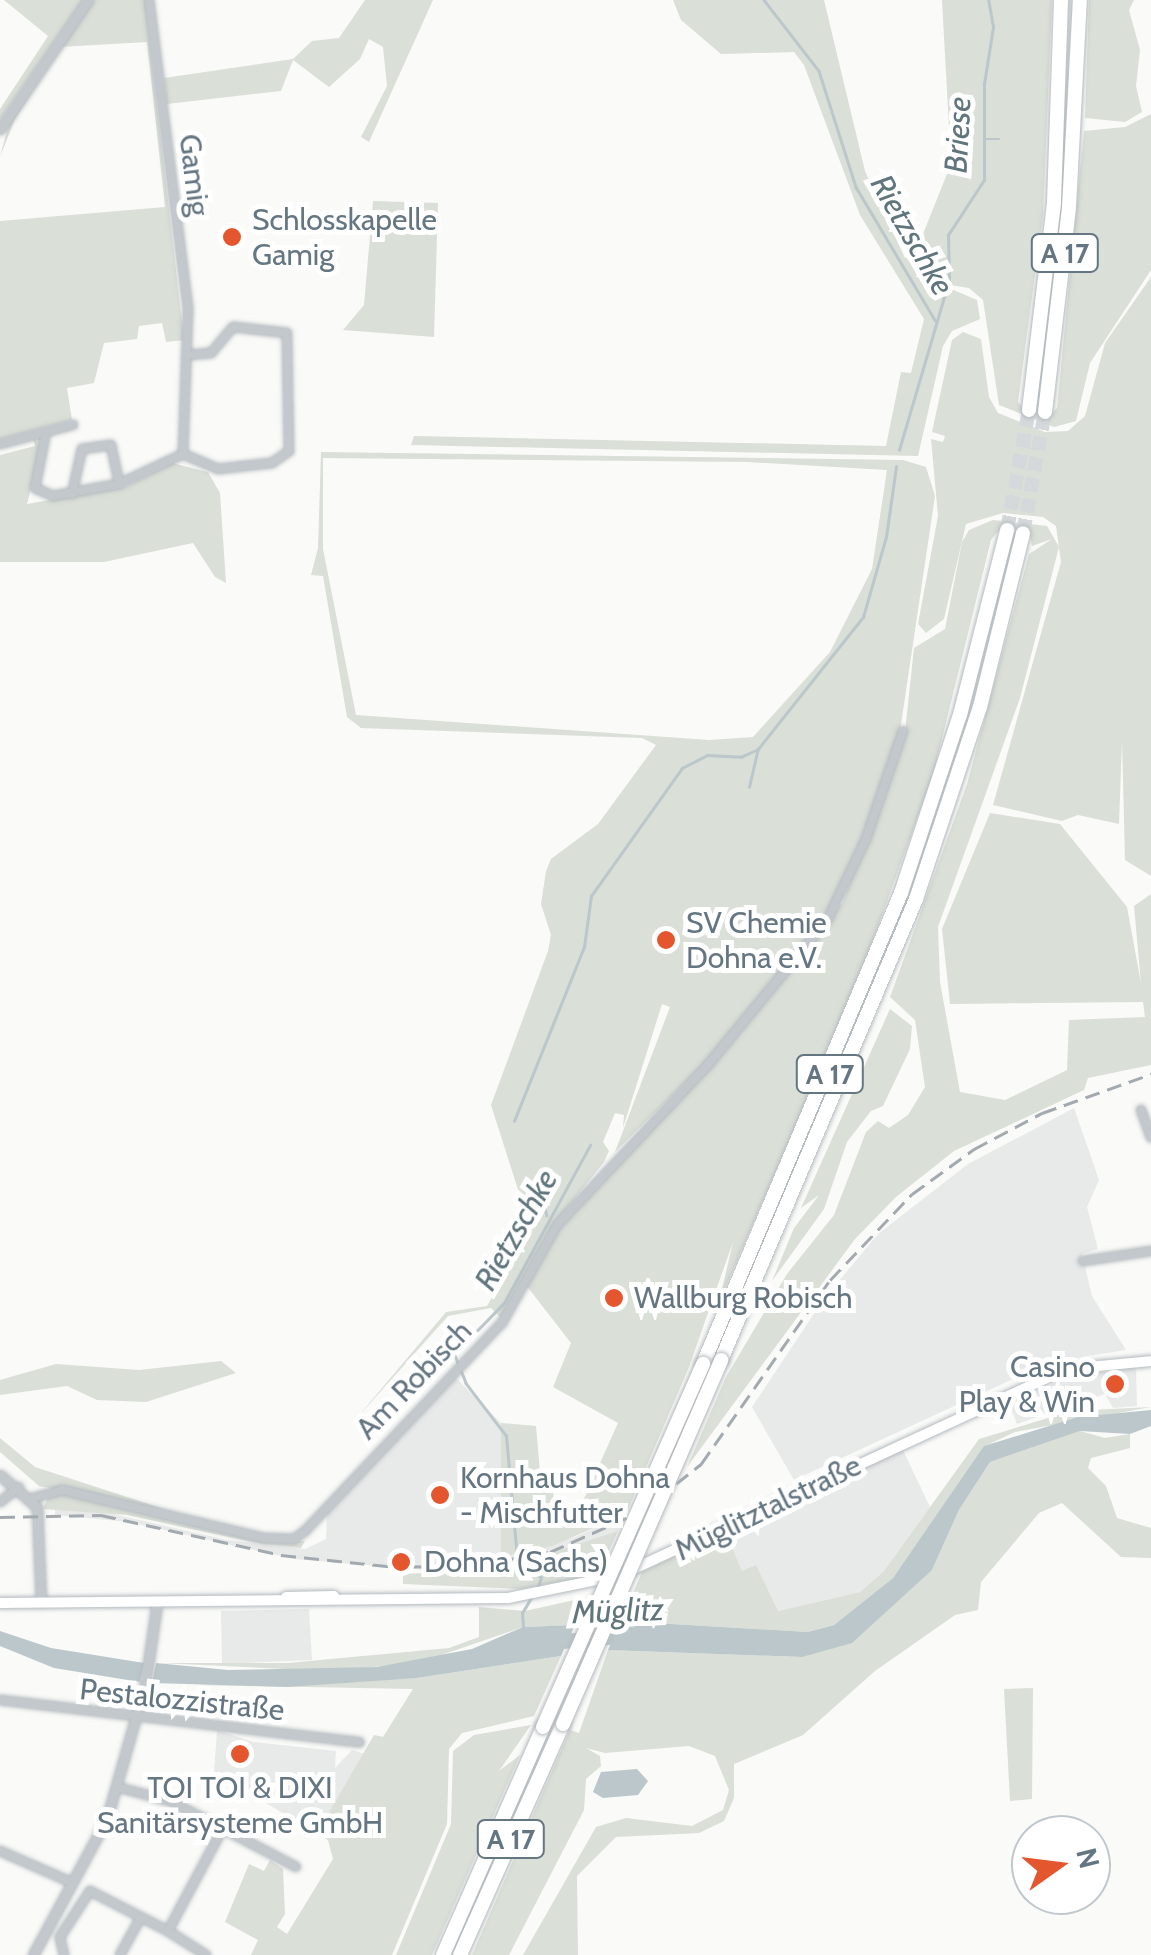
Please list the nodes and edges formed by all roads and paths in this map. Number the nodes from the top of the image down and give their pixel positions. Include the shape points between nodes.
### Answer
1 (88, 0) edge
2 (149, 0) edge
3 (1061, 0) edge
4 (1080, 0) edge
5 (0, 129) edge
6 (188, 356) junction
7 (1030, 410) tunnel mouth
8 (1046, 412) tunnel mouth
9 (73, 425) dead end
10 (46, 432) junction
11 (0, 444) edge
12 (183, 454) junction
13 (119, 484) junction
14 (72, 494) junction
15 (903, 731) dead end
16 (1141, 1110) dead end
17 (1151, 1138) edge
18 (1151, 1251) edge
19 (1083, 1261) dead end
20 (1151, 1361) edge
21 (0, 1474) edge
22 (18, 1487) junction
23 (33, 1498) junction
24 (0, 1502) edge
25 (0, 1603) edge
26 (41, 1603) junction
27 (157, 1604) junction
28 (0, 1700) edge
29 (133, 1718) junction
30 (360, 1742) dead end
31 (117, 1787) junction
32 (222, 1830) junction
33 (0, 1851) edge
34 (296, 1867) dead end
35 (73, 1883) junction
36 (140, 1917) junction
37 (168, 1931) junction
38 (33, 1955) edge
39 (64, 1955) edge
40 (120, 1955) edge
41 (206, 1955) edge
42 (443, 1955) edge
43 (460, 1955) edge

1 - 5 street
2 - 6 street, Gamig via 188,308
3 - 7 highway, A 17 via 1054,202
4 - 8 highway, A 17 via 1069,207
6 - 12 street, Gamig
6 - 12 street via 211,353 233,326 288,333 289,451 272,463 218,469
9 - 10 street
10 - 11 street
10 - 14 street via 36,488
12 - 13 street
13 - 14 street
13 - 14 street via 111,445 82,449
15 - 23 street, Am Robisch via 866,839 828,919 707,1066 557,1226 502,1322 294,1539 62,1490
16 - 17 street
18 - 19 street
20 - 27 main road, Müglitztalstraße via 1067,1369 665,1558 536,1596
21 - 22 street
22 - 23 street
22 - 24 street
23 - 26 street
25 - 26 main road, Müglitztalstraße
26 - 27 main road, Müglitztalstraße
27 - 29 street
28 - 29 street, Pestalozzistraße
29 - 30 street, Pestalozzistraße
29 - 31 street
31 - 32 street via 170,1801
31 - 35 street
32 - 34 street
32 - 37 street
33 - 35 street
35 - 38 street
36 - 37 street
36 - 39 street via 86,1892 58,1944
36 - 40 street
37 - 41 street
42 - 43 highway, A 17, bridge via 901,893 1015,532 980,707 927,870 722,1360

